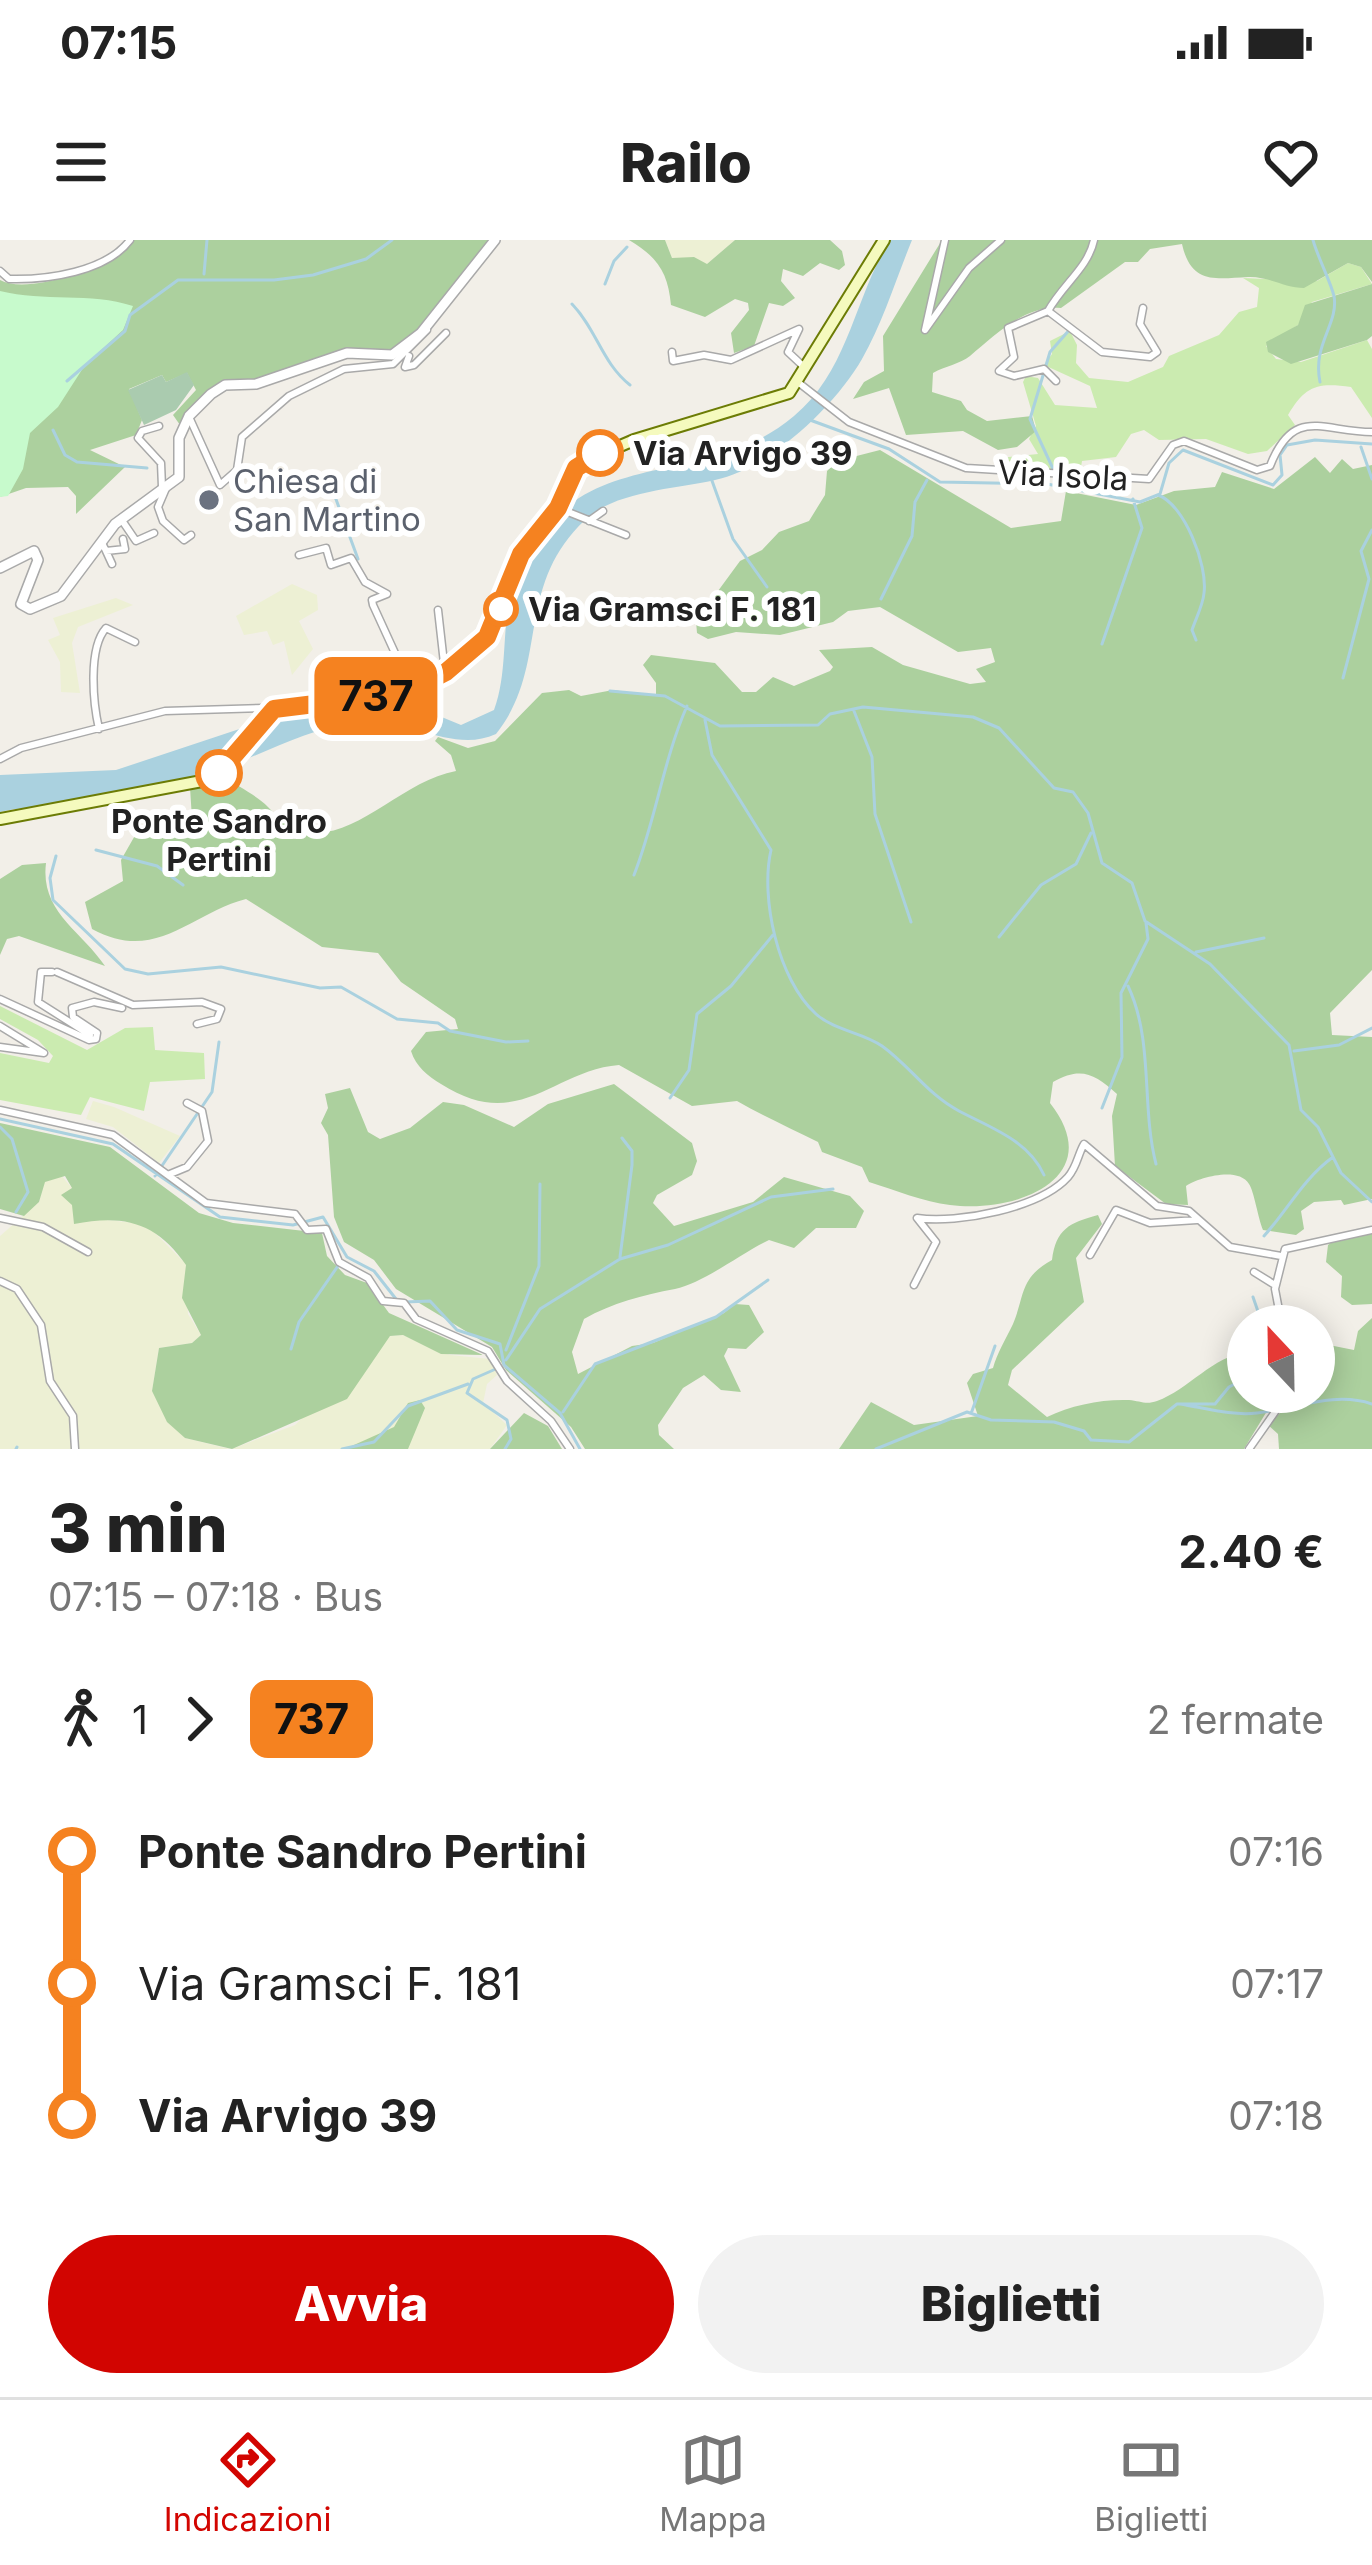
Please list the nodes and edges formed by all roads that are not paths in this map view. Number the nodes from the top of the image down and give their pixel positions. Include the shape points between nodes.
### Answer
1 (130, 240) edge
2 (495, 240) edge
3 (945, 240) edge
4 (1001, 240) edge
5 (1094, 240) edge
6 (881, 244) edge
7 (0, 271) edge
8 (1143, 308) dead end
9 (1048, 311) junction
10 (428, 324) junction
11 (446, 333) dead end
12 (415, 348) junction
13 (672, 352) dead end
14 (806, 370) junction
15 (1056, 381) dead end
16 (799, 382) junction
17 (189, 416) junction
18 (159, 426) dead end
19 (1372, 432) edge
20 (163, 488) junction
21 (559, 508) junction
22 (603, 511) dead end
23 (121, 519) junction
24 (589, 521) junction
25 (154, 533) dead end
26 (191, 535) dead end
27 (626, 535) dead end
28 (123, 539) dead end
29 (104, 547) junction
30 (299, 555) dead end
31 (112, 564) dead end
32 (0, 568) edge
33 (438, 610) dead end
34 (135, 642) dead end
35 (446, 672) junction
36 (412, 691) junction
37 (265, 714) junction
38 (99, 729) junction
39 (0, 759) edge
40 (0, 820) edge
41 (0, 999) edge
42 (122, 1008) dead end
43 (197, 1024) dead end
44 (0, 1026) edge
45 (89, 1040) junction
46 (0, 1047) edge
47 (187, 1103) dead end
48 (0, 1110) edge
49 (166, 1174) junction
50 (0, 1218) edge
51 (1197, 1220) junction
52 (1372, 1229) edge
53 (88, 1252) dead end
54 (1090, 1255) dead end
55 (1281, 1256) junction
56 (910, 1273) dead end
57 (1254, 1273) dead end
58 (0, 1281) edge
59 (1275, 1285) junction
60 (1278, 1305) edge
61 (1274, 1413) edge
62 (74, 1449) edge
63 (570, 1449) edge
64 (1249, 1449) edge

1 - 7 street via 111,257 50,278 9,279
2 - 10 street
3 - 4 street via 925,330 969,268
5 - 9 street via 1089,261 1064,281
6 - 14 main road
8 - 9 street via 1140,324 1157,352 1150,357 1102,352
9 - 15 street via 1008,328 1014,357 999,371 1044,369
10 - 12 street
10 - 17 street via 392,355 346,353 256,384 224,385
11 - 12 street via 405,367
12 - 17 street via 386,367 344,369 289,396 242,437 237,470 220,485
13 - 14 street via 673,361 731,360 799,329 788,352
14 - 16 main road
16 - 19 street, Via Isola via 857,426 966,468 1149,479 1180,441 1257,470 1304,426
16 - 21 main road via 784,397 587,459 572,473
17 - 20 street via 178,442 181,472
18 - 20 street via 138,438 161,463
20 - 23 street
20 - 26 street via 163,521 184,540
21 - 24 street
21 - 35 main road via 514,567 494,626
22 - 24 street
23 - 25 street via 136,542
23 - 29 street
24 - 27 street
28 - 29 street via 123,550
29 - 31 street
29 - 32 street via 61,596 37,608 20,599 36,553
30 - 36 street via 326,548 331,566 351,558 365,583 387,594 373,605
33 - 35 street
34 - 38 street via 106,628 98,637
35 - 36 main road
36 - 37 main road
37 - 38 street via 165,711
37 - 40 main road via 219,773
38 - 39 street
41 - 45 street
42 - 45 street via 72,1008 98,1035
43 - 45 street via 221,1009 134,1006 41,972 38,1002
44 - 46 street via 44,1053
47 - 49 street via 202,1111 208,1141 187,1167
48 - 49 street via 100,1129
49 - 63 street via 206,1203 282,1211 329,1231 339,1262 368,1278 387,1304 404,1303 416,1318 481,1345
50 - 53 street via 43,1227
51 - 54 street via 1154,1224 1116,1210
51 - 55 street via 1231,1247
51 - 56 street via 1187,1209 1156,1206 1082,1144 1071,1174 1046,1196 941,1222 917,1218 936,1244 916,1285
52 - 55 street via 1293,1244
55 - 59 street
57 - 59 street
58 - 62 street via 17,1289 41,1324 50,1381 73,1416
59 - 60 street
61 - 64 street

